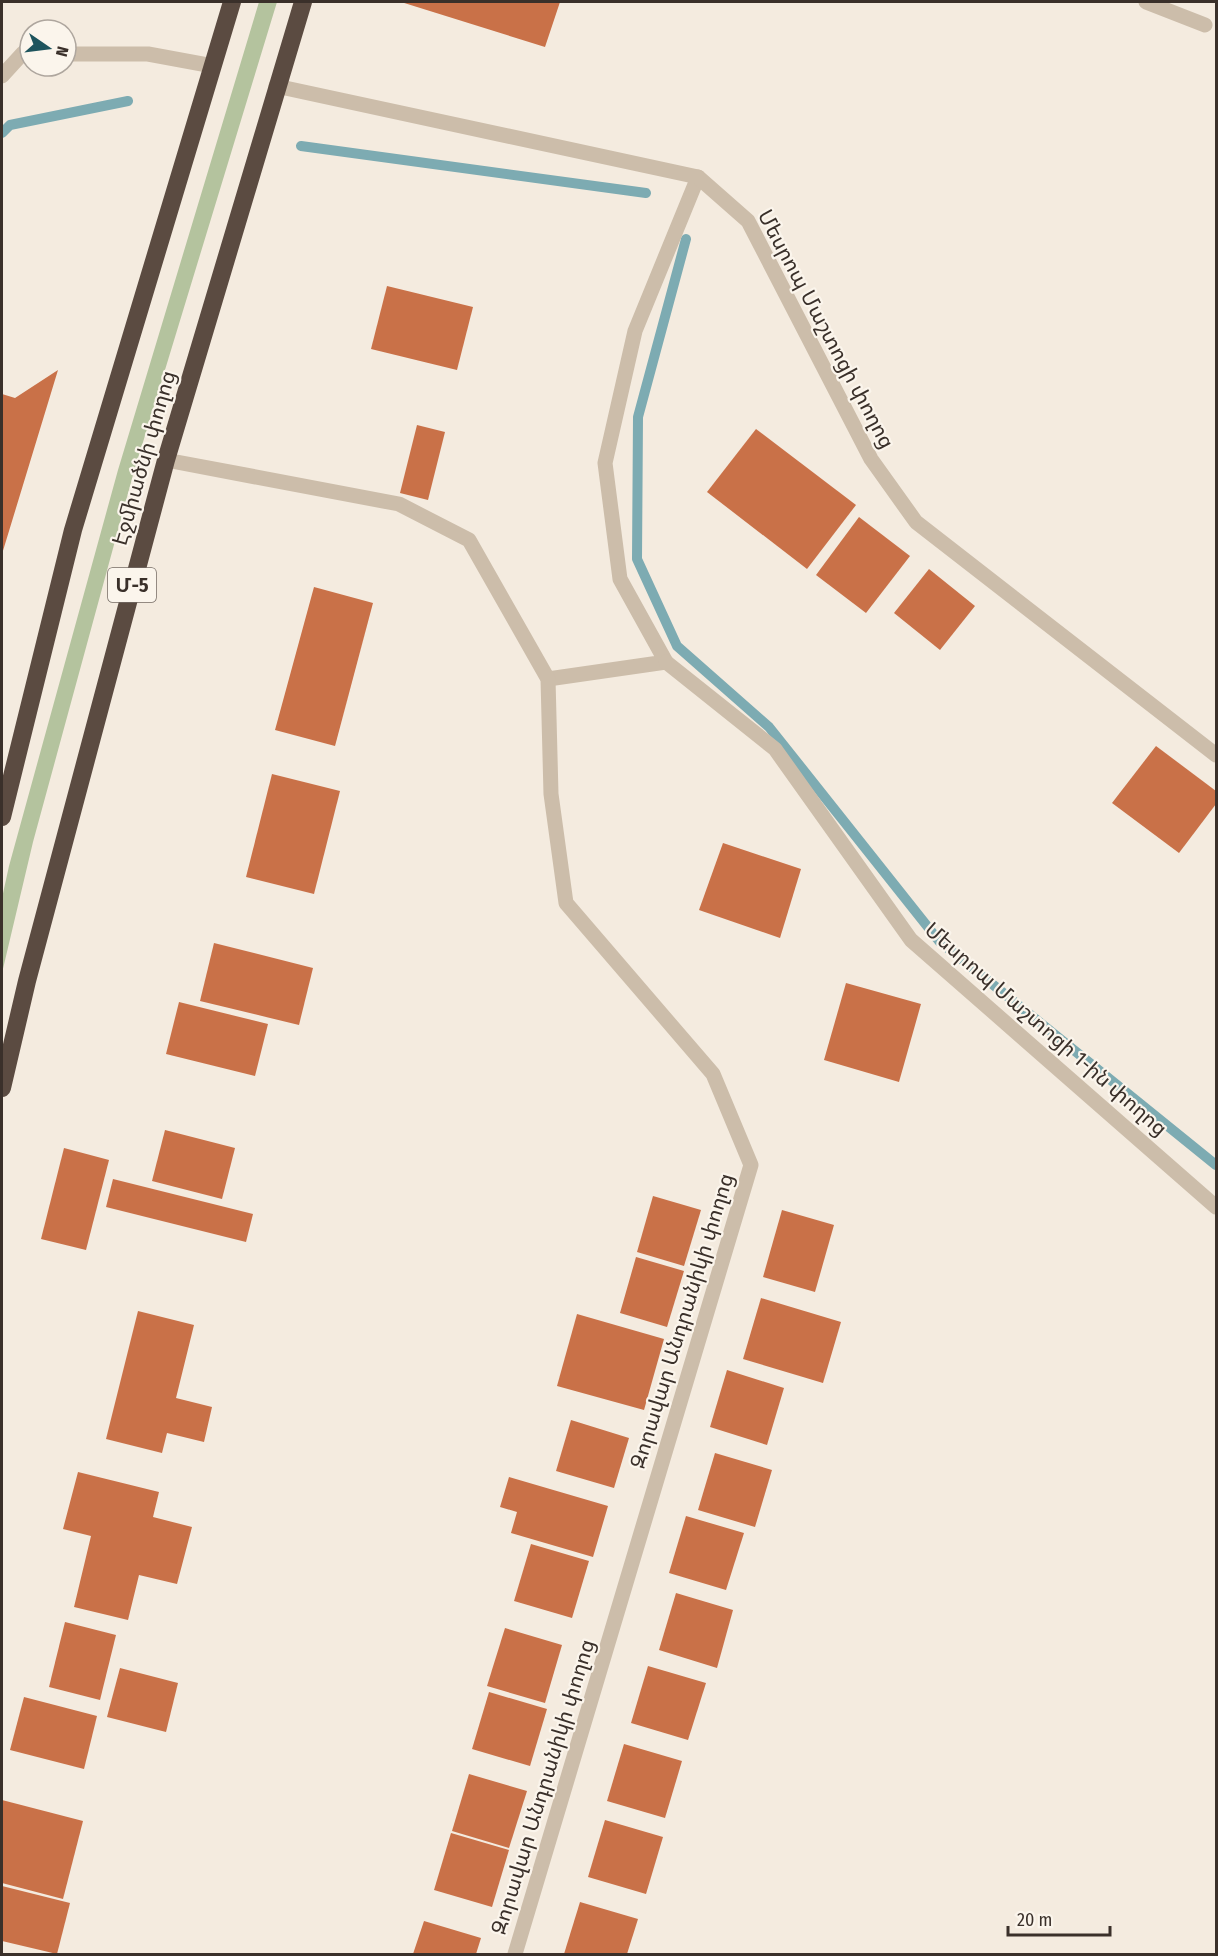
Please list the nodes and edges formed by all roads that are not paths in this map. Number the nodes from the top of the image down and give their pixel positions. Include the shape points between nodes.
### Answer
1 (232, 2) edge
2 (303, 2) edge
3 (1146, 2) edge
4 (1205, 25) dead end
5 (78, 54) edge
6 (18, 58) edge
7 (213, 66) junction
8 (2, 76) edge
9 (276, 86) junction
10 (698, 177) junction
11 (166, 460) junction
12 (666, 662) junction
13 (548, 679) junction
14 (1216, 755) edge
15 (2, 817) edge
16 (2, 1088) edge
17 (1216, 1207) edge
18 (514, 1954) edge

1 - 7 highway
2 - 9 highway, Մ-5
3 - 4 street
5 - 7 street via 148,54
6 - 8 street
7 - 15 highway via 73,530
9 - 10 street, Մեսրոպ Մաշտոցի փողոց
9 - 11 highway, Էջմիածնի փողոց / Մ-5
10 - 12 street via 635,331 605,463 620,579
10 - 14 street, Մեսրոպ Մաշտոցի փողոց via 748,221 871,459 916,522
11 - 13 street, Զորավար Անդրանիկի փողոց via 399,504 469,540
11 - 16 highway, Էջմիածնի փողոց / Մ-5
12 - 13 street
12 - 17 street, Մեսրոպ Մաշտոցի 1-ին փողոց via 775,749 911,940
13 - 18 street, Զորավար Անդրանիկի փողոց via 551,794 566,903 713,1074 751,1165

